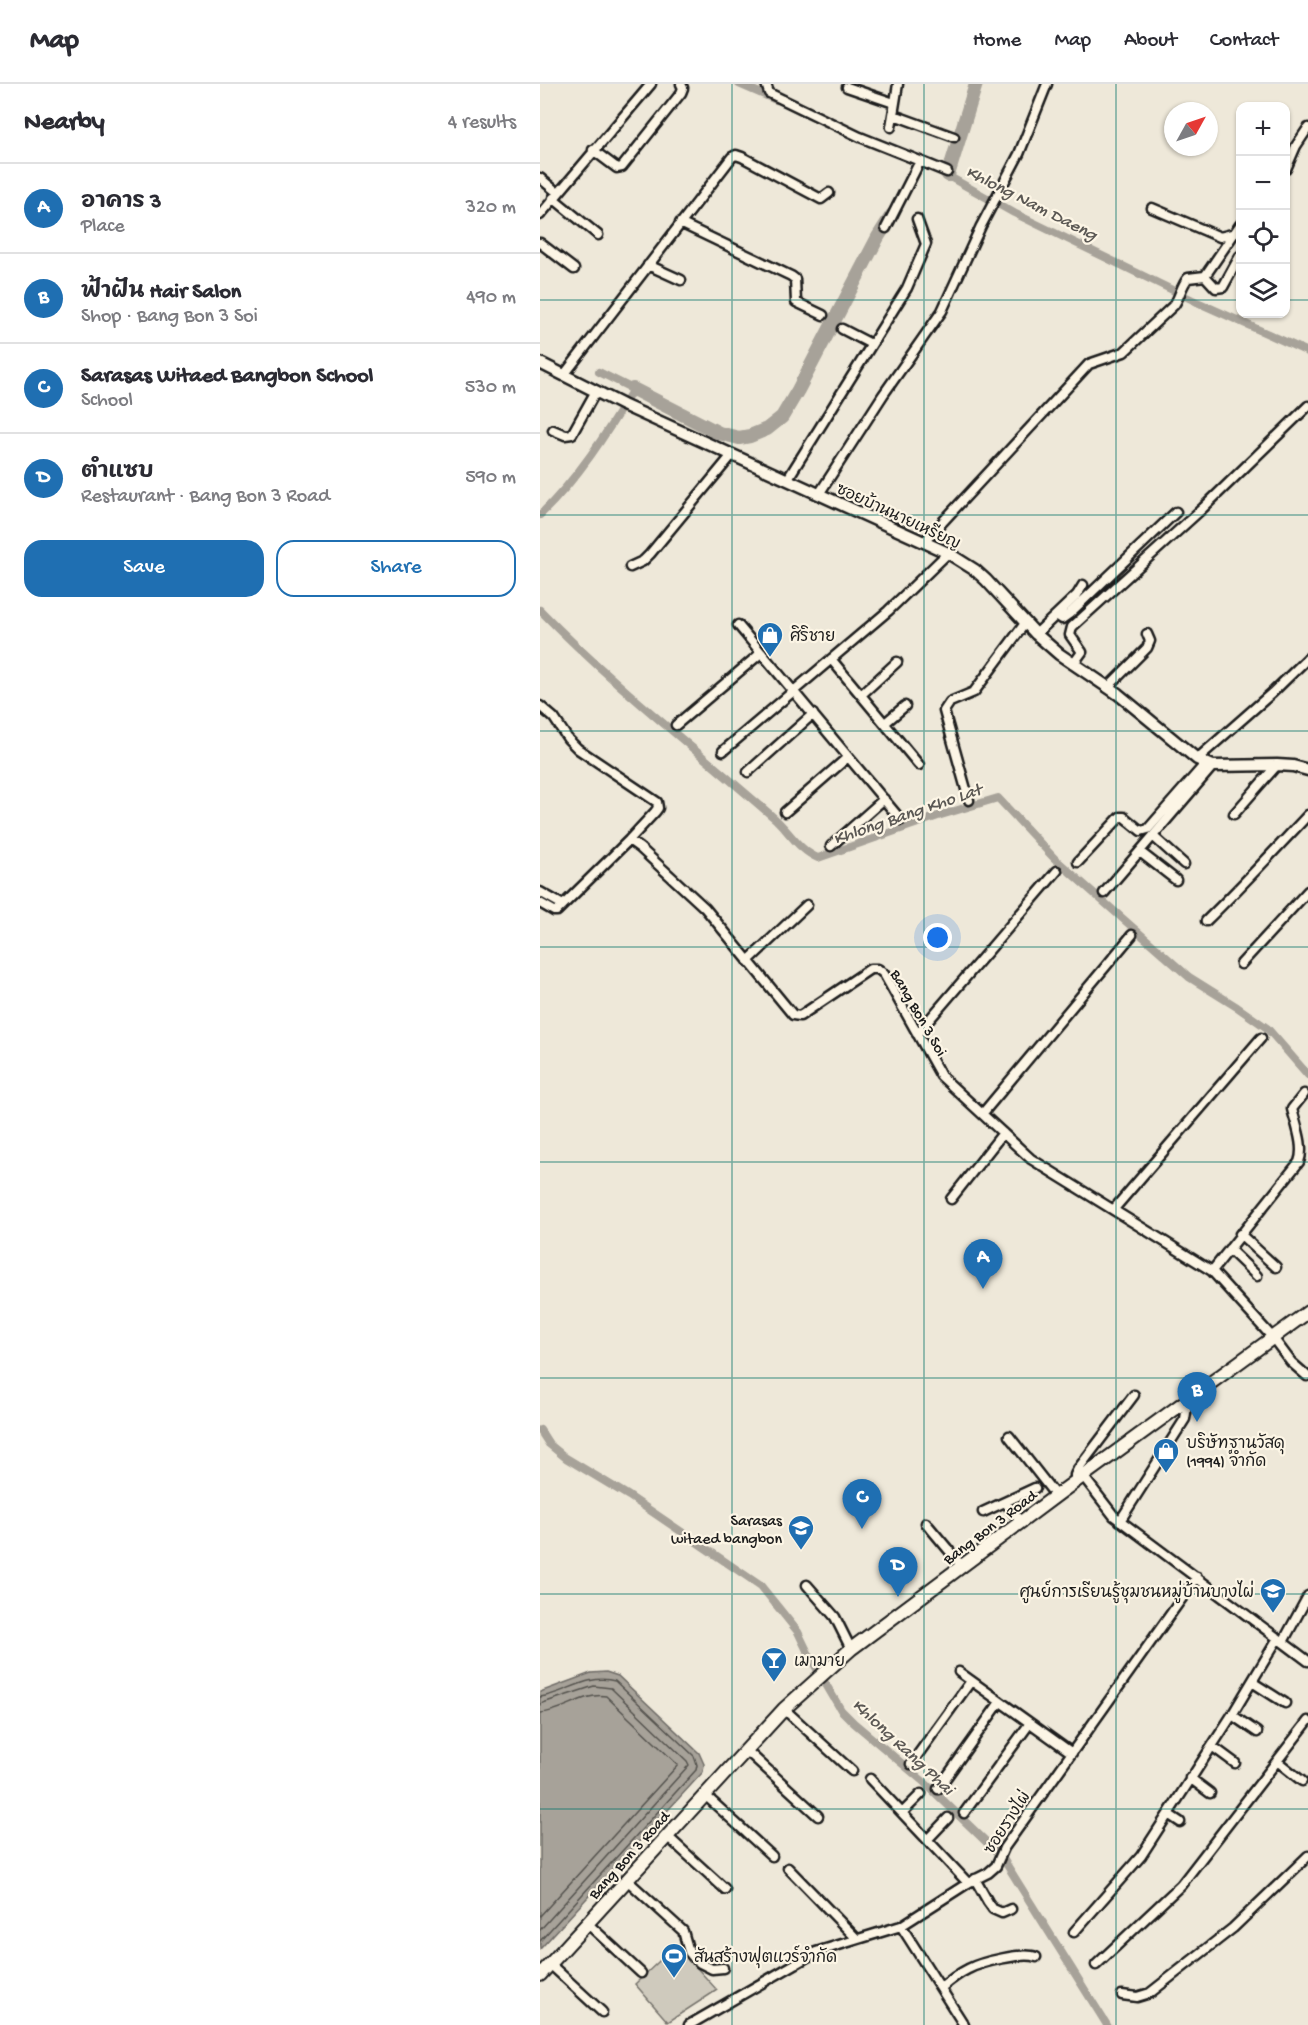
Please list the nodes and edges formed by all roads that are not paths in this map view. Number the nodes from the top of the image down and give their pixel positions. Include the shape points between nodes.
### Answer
1 (651, 84) edge
2 (681, 84) edge
3 (766, 84) edge
4 (898, 84) edge
5 (1047, 84) edge
6 (847, 87) dead end
7 (894, 103) junction
8 (894, 115) junction
9 (891, 127) dead end
10 (1308, 128) edge
11 (954, 136) dead end
12 (593, 150) junction
13 (1290, 160) edge
14 (918, 164) junction
15 (947, 172) dead end
16 (540, 178) edge
17 (829, 193) dead end
18 (555, 195) junction
19 (1152, 208) dead end
20 (540, 215) edge
21 (917, 219) dead end
22 (680, 223) junction
23 (886, 228) dead end
24 (1236, 230) edge
25 (1232, 234) junction
26 (598, 235) dead end
27 (540, 243) edge
28 (1236, 263) edge
29 (648, 265) junction
30 (574, 269) dead end
31 (1205, 276) junction
32 (681, 280) dead end
33 (823, 315) dead end
34 (842, 329) dead end
35 (871, 344) junction
36 (540, 363) edge
37 (564, 375) junction
38 (596, 391) junction
39 (1308, 406) edge
40 (553, 430) dead end
41 (732, 455) junction
42 (787, 480) junction
43 (819, 494) junction
44 (1176, 512) dead end
45 (924, 542) junction
46 (948, 553) junction
47 (630, 567) dead end
48 (1083, 585) dead end
49 (1056, 615) junction
50 (1026, 622) junction
51 (738, 625) dead end
52 (1036, 634) junction
53 (1147, 634) dead end
54 (761, 653) junction
55 (831, 658) junction
56 (1308, 658) edge
57 (897, 662) dead end
58 (1074, 663) junction
59 (1108, 687) junction
60 (794, 690) junction
61 (861, 695) junction
62 (540, 706) edge
63 (904, 706) dead end
64 (813, 714) junction
65 (885, 723) junction
66 (676, 725) dead end
67 (723, 751) dead end
68 (848, 756) junction
69 (1205, 763) junction
70 (919, 765) dead end
71 (1277, 765) junction
72 (1308, 770) edge
73 (748, 772) dead end
74 (884, 799) junction
75 (969, 800) dead end
76 (785, 812) dead end
77 (1234, 814) dead end
78 (1308, 815) edge
79 (901, 820) dead end
80 (1154, 837) junction
81 (629, 840) junction
82 (831, 846) dead end
83 (1140, 852) junction
84 (1078, 862) dead end
85 (1184, 864) dead end
86 (1057, 871) dead end
87 (1176, 880) dead end
88 (1308, 891) edge
89 (540, 892) edge
90 (1104, 893) dead end
91 (540, 903) edge
92 (562, 905) junction
93 (807, 905) dead end
94 (1206, 921) dead end
95 (1132, 935) dead end
96 (748, 961) junction
97 (1241, 964) dead end
98 (917, 1034) junction
99 (1261, 1038) dead end
100 (1304, 1094) dead end
101 (983, 1113) junction
102 (1003, 1133) junction
103 (951, 1199) dead end
104 (1114, 1209) junction
105 (1240, 1234) junction
106 (1229, 1249) junction
107 (1276, 1267) dead end
108 (1212, 1271) junction
109 (1257, 1276) dead end
110 (1308, 1312) edge
111 (1273, 1338) junction
112 (1307, 1376) edge
113 (1134, 1395) dead end
114 (1188, 1401) junction
115 (1009, 1436) dead end
116 (1079, 1479) junction
117 (1035, 1488) dead end
118 (1056, 1496) junction
119 (1005, 1502) junction
120 (983, 1512) dead end
121 (1120, 1521) junction
122 (1021, 1522) junction
123 (926, 1523) dead end
124 (962, 1566) junction
125 (1197, 1577) junction
126 (807, 1585) dead end
127 (1308, 1596) edge
128 (1280, 1640) junction
129 (850, 1649) junction
130 (1308, 1661) edge
131 (958, 1672) dead end
132 (971, 1681) junction
133 (1252, 1682) junction
134 (1000, 1702) junction
135 (1285, 1703) dead end
136 (784, 1709) junction
137 (1232, 1715) junction
138 (1030, 1723) junction
139 (1307, 1724) edge
140 (1257, 1732) dead end
141 (1212, 1746) junction
142 (746, 1750) junction
143 (1072, 1753) junction
144 (1277, 1761) junction
145 (1235, 1763) dead end
146 (911, 1764) dead end
147 (852, 1771) dead end
148 (1190, 1778) junction
149 (870, 1779) dead end
150 (1302, 1782) dead end
151 (938, 1789) dead end
152 (1210, 1793) dead end
153 (921, 1794) dead end
154 (705, 1795) junction
155 (902, 1813) junction
156 (964, 1813) dead end
157 (1168, 1814) junction
158 (818, 1816) dead end
159 (948, 1818) dead end
160 (1179, 1821) dead end
161 (667, 1836) junction
162 (928, 1839) junction
163 (772, 1856) dead end
164 (1308, 1856) edge
165 (788, 1868) dead end
166 (627, 1880) junction
167 (971, 1881) junction
168 (725, 1889) dead end
169 (1011, 1909) dead end
170 (587, 1923) junction
171 (901, 1926) junction
172 (1074, 1932) dead end
173 (858, 1939) junction
174 (1036, 1957) dead end
175 (550, 1964) junction
176 (1096, 1965) dead end
177 (723, 1968) dead end
178 (641, 1972) dead end
179 (540, 1975) edge
180 (941, 1988) junction
181 (1122, 1995) dead end
182 (602, 2012) dead end
183 (689, 2025) edge
184 (964, 2025) edge

1 - 12 street
2 - 12 street via 681,93 622,167 617,168
3 - 14 street via 769,93
4 - 7 street
5 - 43 street via 1019,154 942,311
6 - 7 street
7 - 8 street
8 - 9 street
8 - 11 street
10 - 13 street
12 - 18 street
14 - 15 street
14 - 23 street
16 - 18 street
17 - 22 street via 821,199 736,155
18 - 20 street
18 - 26 street
19 - 25 street via 1220,237
21 - 35 street via 926,244 924,252 908,288
22 - 29 street
22 - 33 street via 791,276 797,284 796,302
24 - 25 street
25 - 31 street
27 - 30 street
28 - 31 street via 1223,287 1216,288
29 - 32 street
29 - 37 street
31 - 45 street via 1188,278 1178,300 1125,352 1089,364
34 - 35 street
35 - 42 street
36 - 37 street, ซอยบ้านนายเหรียญ
37 - 38 street, ซอยบ้านนายเหรียญ
38 - 40 street via 572,434
38 - 41 street, ซอยบ้านนายเหรียญ
39 - 58 street via 1072,627 1071,635 1082,651
41 - 42 street, ซอยบ้านนายเหรียญ
41 - 47 street via 650,554
42 - 43 street, ซอยบ้านนายเหรียญ
43 - 45 street, ซอยบ้านนายเหรียญ
44 - 49 street via 1069,614 1062,619
45 - 46 street, ซอยบ้านนายเหรียญ
46 - 50 street, ซอยบ้านนายเหรียญ via 975,570
46 - 55 street via 888,611
48 - 49 street
49 - 52 street
50 - 52 street, ซอยบ้านนายเหรียญ
50 - 75 street via 974,692 950,702 944,711
51 - 54 street
52 - 58 street, ซอยบ้านนายเหรียญ
53 - 59 street via 1147,648
54 - 60 street
54 - 66 street
55 - 60 street
55 - 61 street
56 - 69 street
57 - 61 street
58 - 59 street, ซอยบ้านนายเหรียญ
59 - 69 street, ซอยบ้านนายเหรียญ
60 - 64 street
60 - 67 street
61 - 65 street
62 - 81 street via 578,749 657,802 655,812
63 - 65 street
64 - 68 street
64 - 73 street
65 - 70 street
68 - 74 street
68 - 76 street
69 - 71 street
69 - 80 street
69 - 84 street via 1148,830 1141,831 1120,817
71 - 72 street
71 - 77 street
74 - 79 street
74 - 82 street
78 - 94 street
80 - 83 street
80 - 85 street
81 - 92 street
81 - 96 street, Bang Bon 3 Soi via 705,908
83 - 87 street
83 - 90 street
86 - 98 street
88 - 97 street
89 - 92 street
91 - 92 street via 555,912
93 - 96 street
95 - 101 street
96 - 98 street, Bang Bon 3 Soi via 796,1016 870,969 878,969
98 - 101 street, Bang Bon 3 Soi via 937,1072
99 - 104 street
100 - 105 street via 1292,1109 1302,1156
101 - 102 street, Bang Bon 3 Soi
102 - 103 street
102 - 104 street, Bang Bon 3 Soi via 1031,1158
104 - 108 street, Bang Bon 3 Soi
105 - 106 street
105 - 107 street
106 - 108 street
106 - 109 street
108 - 111 street, Bang Bon 3 Soi
110 - 111 main road, Bang Bon 3 Road
111 - 112 street, Bang Bon 3 Soi
111 - 114 main road, Bang Bon 3 Road
113 - 116 street via 1078,1469 1075,1475
114 - 116 main road, Bang Bon 3 Road
114 - 121 street via 1185,1419
115 - 118 street
116 - 118 main road, Bang Bon 3 Road
116 - 121 street
117 - 119 street
118 - 122 main road, Bang Bon 3 Road
119 - 120 street
119 - 122 street
121 - 125 street
122 - 124 main road, Bang Bon 3 Road
123 - 124 street
124 - 129 main road, Bang Bon 3 Road
125 - 128 street
125 - 143 street, ซอยรางไผ่
126 - 129 street via 835,1617
127 - 128 street
128 - 130 street
128 - 133 street
129 - 136 main road, Bang Bon 3 Road
131 - 132 street
132 - 134 street
132 - 146 street
133 - 135 street
133 - 137 street
134 - 138 street
134 - 151 street
136 - 142 main road, Bang Bon 3 Road
136 - 147 street
137 - 140 street
137 - 141 street
138 - 143 street
138 - 156 street
139 - 144 street
141 - 145 street
141 - 148 street
142 - 154 main road, Bang Bon 3 Road
142 - 158 street
143 - 167 street, ซอยรางไผ่ via 1004,1848 996,1866
144 - 150 street
144 - 176 street via 1181,1885
148 - 152 street
148 - 157 street
149 - 155 street
153 - 155 street
154 - 161 main road, Bang Bon 3 Road
154 - 163 street
155 - 162 street
157 - 160 street
157 - 172 street via 1141,1856
159 - 162 street
161 - 166 main road, Bang Bon 3 Road
161 - 168 street
162 - 167 street
164 - 181 street via 1233,1928 1150,1993 1137,1997
165 - 173 street
166 - 170 main road, Bang Bon 3 Road
166 - 177 street via 683,1931 693,1957 712,1969
167 - 169 street via 993,1908 1002,1913
167 - 171 street, ซอยรางไผ่
170 - 175 main road, Bang Bon 3 Road
170 - 178 street
171 - 173 street, ซอยรางไผ่
171 - 180 street
173 - 183 street, ซอยรางไผ่ via 807,1956
174 - 180 street via 980,1964
175 - 179 main road, Bang Bon 3 Road
175 - 182 street
180 - 184 street

